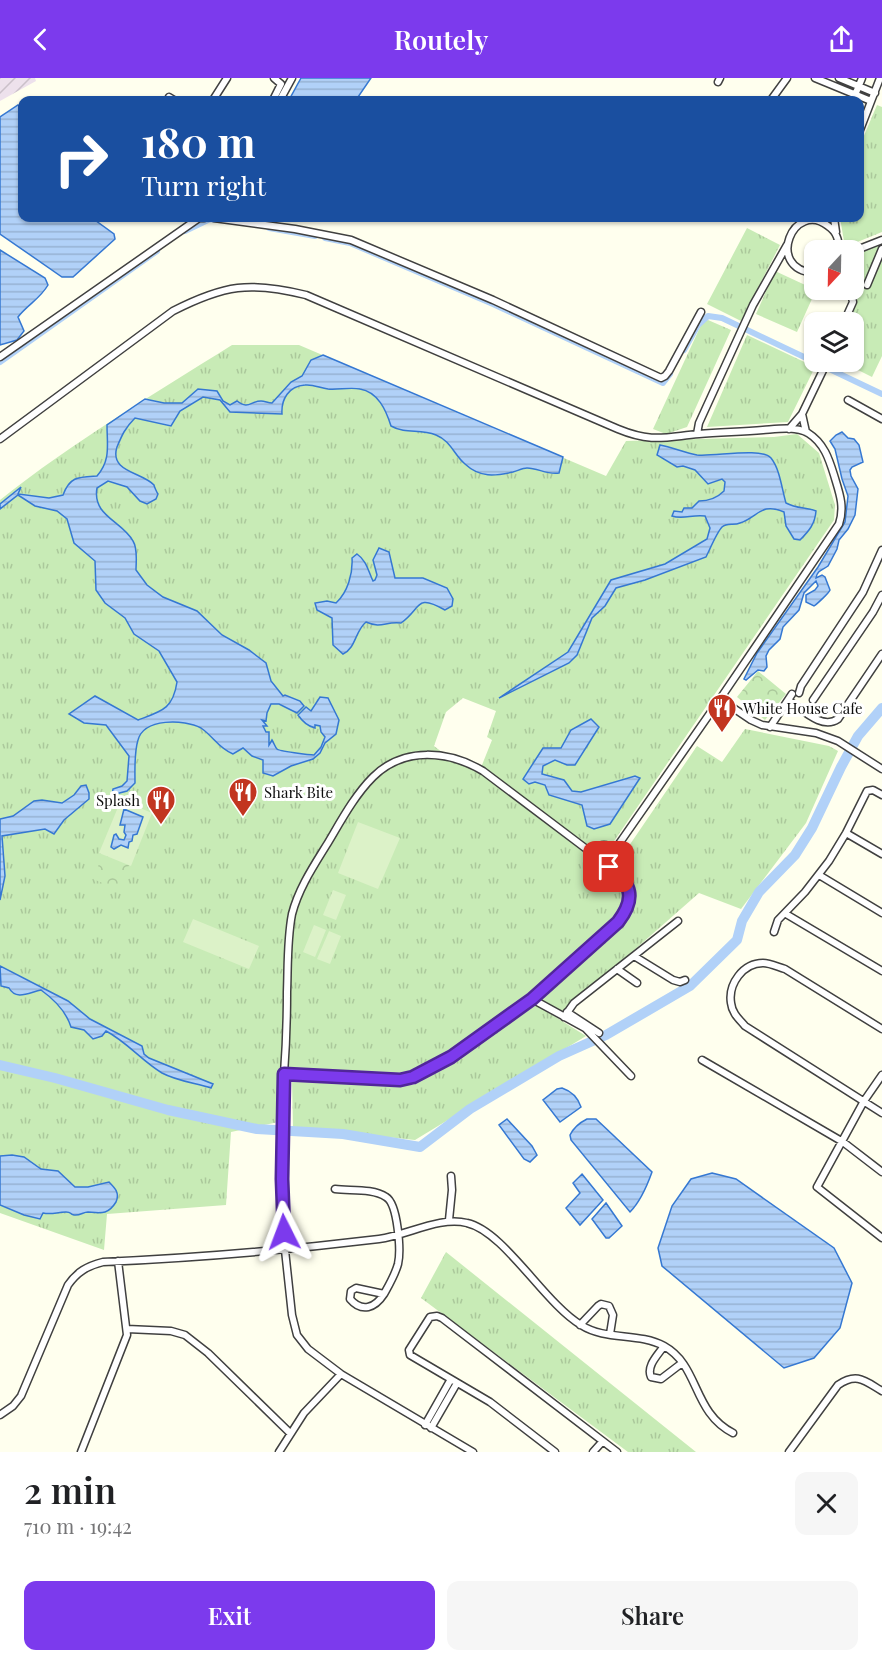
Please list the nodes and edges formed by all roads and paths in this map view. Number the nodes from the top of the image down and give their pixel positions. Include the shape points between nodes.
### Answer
1 (227, 78) edge
2 (274, 78) edge
3 (292, 78) edge
4 (787, 78) edge
5 (815, 78) edge
6 (839, 78) edge
7 (862, 78) edge
8 (880, 78) edge
9 (858, 86) junction
10 (875, 93) junction
11 (216, 96) edge
12 (275, 96) edge
13 (282, 96) edge
14 (774, 96) edge
15 (852, 96) edge
16 (854, 96) edge
17 (864, 99) edge
18 (871, 101) junction
19 (864, 119) edge
20 (193, 222) edge
21 (243, 222) edge
22 (797, 222) edge
23 (808, 222) edge
24 (824, 222) edge
25 (834, 222) edge
26 (793, 229) junction
27 (836, 234) junction
28 (839, 240) edge
29 (882, 240) edge
30 (787, 245) junction
31 (864, 247) edge
32 (882, 249) edge
33 (804, 270) edge
34 (867, 285) dead end
35 (701, 312) dead end
36 (0, 357) edge
37 (823, 372) edge
38 (848, 400) dead end
39 (802, 414) junction
40 (882, 420) edge
41 (789, 429) junction
42 (806, 432) junction
43 (697, 434) junction
44 (0, 439) edge
45 (882, 550) edge
46 (882, 596) edge
47 (882, 654) edge
48 (794, 696) junction
49 (720, 699) junction
50 (813, 700) dead end
51 (770, 727) junction
52 (882, 768) edge
53 (882, 795) edge
54 (846, 833) junction
55 (614, 850) junction
56 (593, 854) junction
57 (882, 854) edge
58 (612, 865) junction
59 (819, 875) junction
60 (882, 913) edge
61 (786, 914) junction
62 (678, 921) dead end
63 (774, 932) dead end
64 (634, 956) junction
65 (617, 969) junction
66 (882, 971) edge
67 (685, 980) dead end
68 (637, 983) dead end
69 (532, 999) junction
70 (566, 1015) junction
71 (882, 1029) edge
72 (702, 1060) dead end
73 (284, 1074) junction
74 (882, 1075) edge
75 (631, 1076) dead end
76 (864, 1101) junction
77 (882, 1113) edge
78 (843, 1142) junction
79 (882, 1172) edge
80 (451, 1176) dead end
81 (335, 1189) dead end
82 (450, 1220) junction
83 (398, 1235) junction
84 (882, 1238) edge
85 (285, 1250) junction
86 (118, 1262) junction
87 (384, 1294) junction
88 (580, 1325) junction
89 (127, 1329) junction
90 (610, 1334) junction
91 (664, 1346) junction
92 (682, 1363) junction
93 (341, 1374) junction
94 (451, 1379) junction
95 (457, 1383) junction
96 (882, 1391) edge
97 (0, 1415) edge
98 (428, 1427) junction
99 (290, 1433) junction
100 (733, 1433) dead end
101 (602, 1442) junction
102 (81, 1452) edge
103 (279, 1452) edge
104 (473, 1452) edge
105 (555, 1452) edge
106 (593, 1452) edge
107 (617, 1452) edge
108 (789, 1452) edge

1 - 11 street
2 - 12 street via 281,84
3 - 13 street
4 - 14 street
5 - 15 street
6 - 9 street
7 - 9 street
8 - 10 street
9 - 10 street
9 - 16 street
10 - 18 street
17 - 18 street
18 - 19 street
20 - 36 street
21 - 35 street via 351,240 661,378 669,371
22 - 26 street
23 - 26 street
24 - 27 street
25 - 27 street
26 - 30 street
27 - 28 street
29 - 31 street
30 - 33 street via 792,262
30 - 43 street via 741,333
32 - 34 street
37 - 39 street
38 - 40 street
39 - 41 street
39 - 42 street
41 - 42 street
41 - 43 street
42 - 49 street via 828,456 842,502 842,515 836,530
43 - 44 street via 666,439 627,433 306,295 251,286 224,289 173,311
45 - 48 street via 863,592
46 - 50 street
47 - 48 street via 834,722 821,722
48 - 51 street
49 - 51 street via 750,720
49 - 55 street
51 - 52 street via 816,733 838,741
53 - 54 street via 867,791
54 - 57 street
54 - 59 street
55 - 56 street via 604,845
55 - 58 street
56 - 58 street via 598,866
56 - 73 street via 466,761 422,756 386,767 373,777 344,816 300,890 288,941
58 - 69 street via 628,886 627,910
59 - 60 street
59 - 61 street
61 - 63 street via 778,920
61 - 66 street
62 - 64 street
64 - 65 street
64 - 67 street via 673,980
65 - 68 street
65 - 70 street via 574,1003
69 - 70 street
69 - 73 street via 451,1057 413,1077 381,1080
70 - 75 street via 596,1034 601,1045
71 - 76 street via 775,965 762,963 747,968 732,989 735,1014 745,1026
72 - 78 street
73 - 85 street
74 - 76 street
76 - 77 street
76 - 78 street
78 - 79 street
78 - 84 street via 817,1187
80 - 82 street
81 - 83 street via 388,1197 393,1204
82 - 83 street
82 - 88 street via 473,1224 493,1237
83 - 85 street
83 - 87 street via 398,1263
85 - 86 street
85 - 93 street via 296,1332 308,1349
86 - 89 street
86 - 97 street via 91,1265 73,1277 21,1396
87 - 87 street via 370,1308 350,1299 356,1288
88 - 90 street
88 - 90 street via 598,1306 609,1305 613,1315
89 - 99 street via 185,1335
89 - 102 street via 125,1344
90 - 91 street
91 - 92 street
91 - 92 street via 649,1368 651,1377 663,1378
92 - 100 street via 710,1416
93 - 98 street
93 - 99 street
94 - 95 street
94 - 98 street
94 - 101 street via 409,1353 426,1321 433,1316 442,1318
95 - 98 street
95 - 105 street via 504,1411
96 - 108 street via 862,1379 846,1379 838,1384
98 - 104 street
99 - 103 street
101 - 106 street
101 - 107 street

